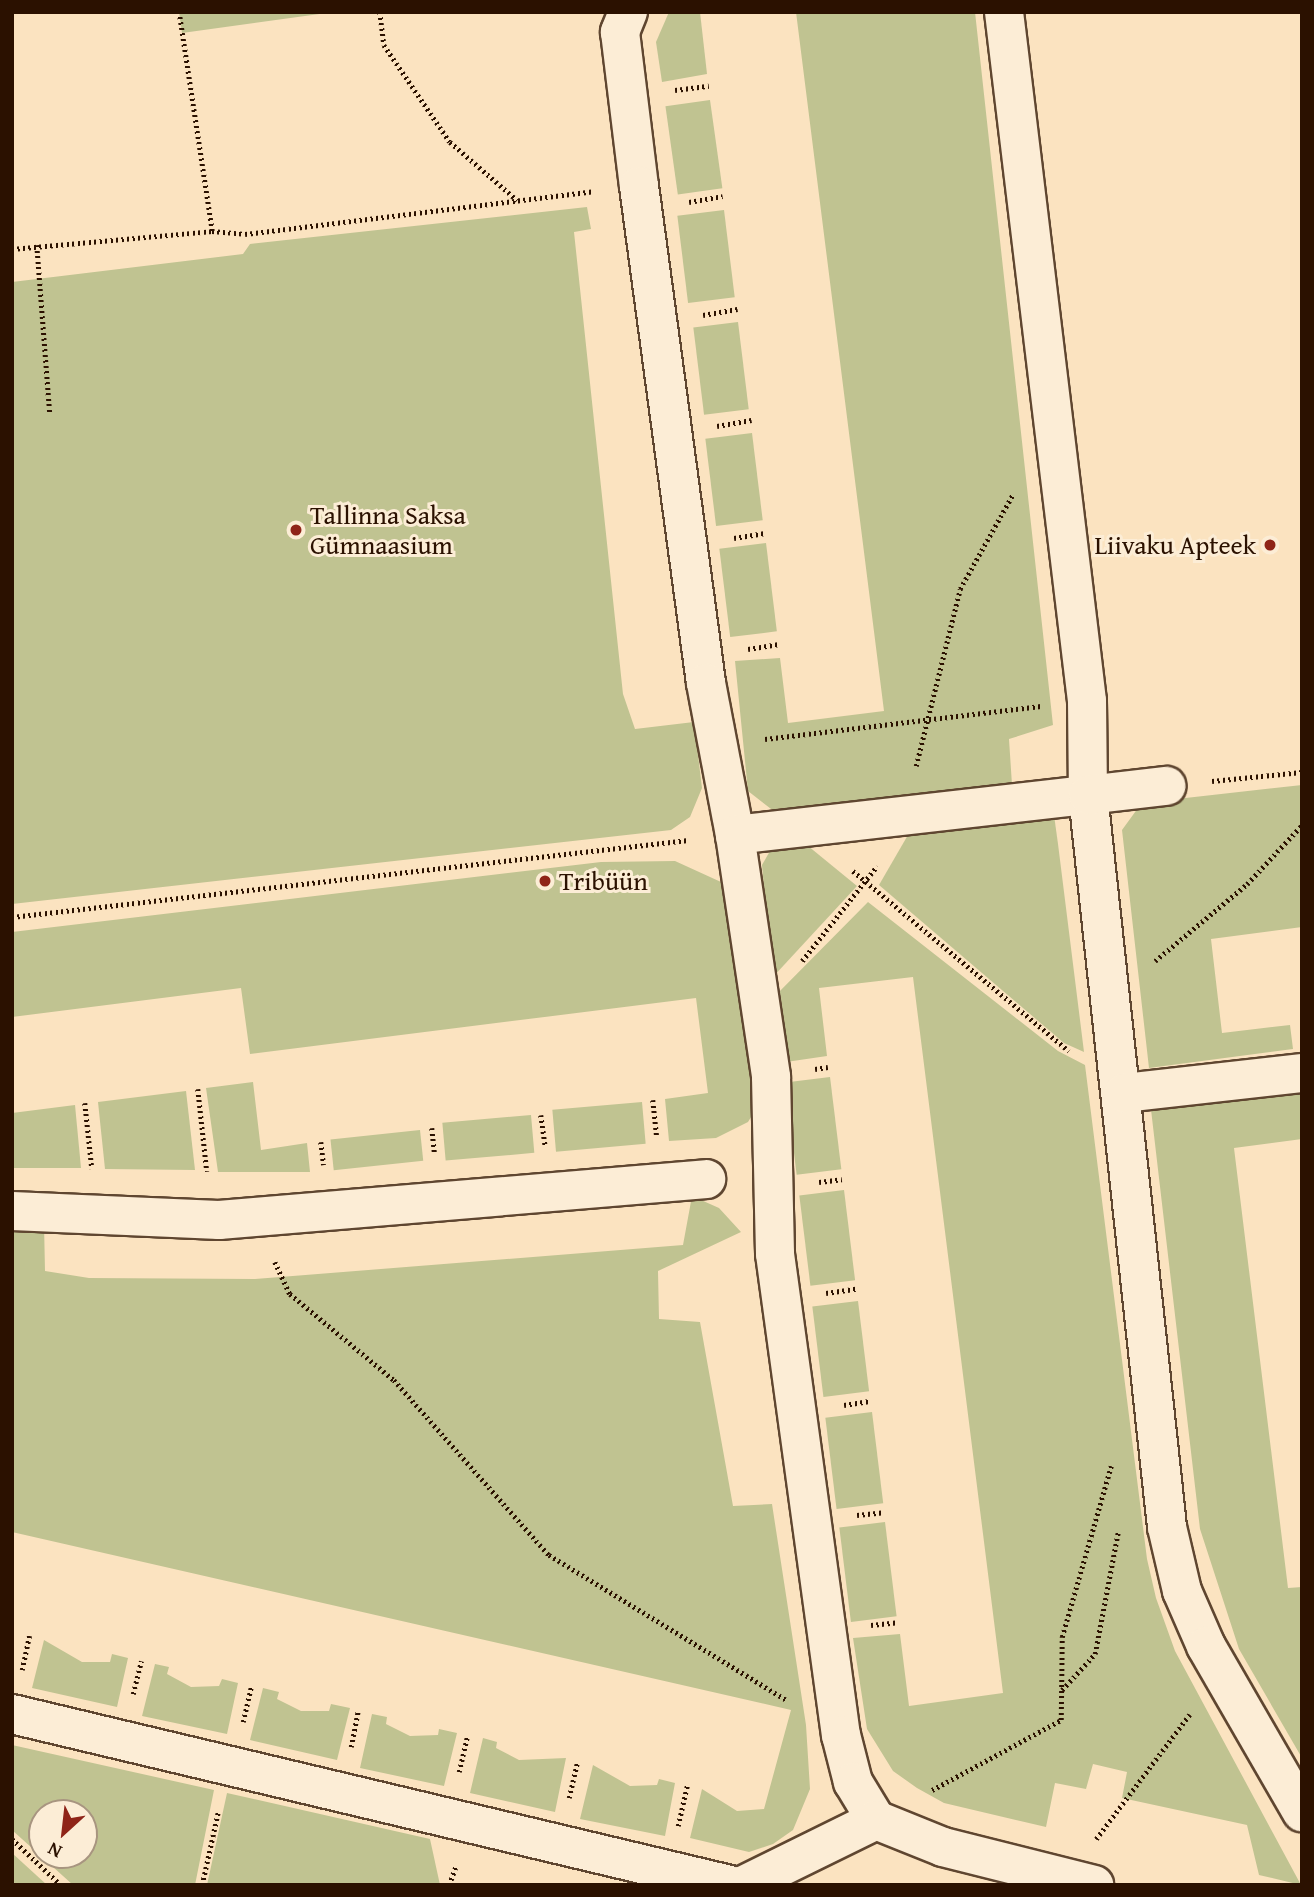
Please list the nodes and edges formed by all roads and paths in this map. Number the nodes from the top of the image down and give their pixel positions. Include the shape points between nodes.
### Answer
1 (179, 12) edge
2 (380, 12) edge
3 (628, 12) edge
4 (1004, 12) edge
5 (709, 86) dead end
6 (671, 91) dead end
7 (639, 186) junction
8 (722, 197) dead end
9 (518, 200) junction
10 (684, 202) dead end
11 (212, 231) junction
12 (37, 245) junction
13 (12, 249) edge
14 (737, 309) dead end
15 (699, 316) dead end
16 (50, 414) dead end
17 (751, 420) dead end
18 (713, 427) dead end
19 (1057, 455) junction
20 (764, 533) dead end
21 (727, 539) dead end
22 (778, 643) dead end
23 (741, 650) dead end
24 (1007, 711) dead end
25 (924, 721) junction
26 (753, 741) dead end
27 (1302, 772) edge
28 (1166, 786) joint
29 (1088, 795) junction
30 (912, 811) junction
31 (1302, 825) edge
32 (806, 827) junction
33 (735, 835) junction
34 (867, 883) junction
35 (12, 916) edge
36 (757, 1001) junction
37 (1114, 1006) junction
38 (1302, 1073) edge
39 (1123, 1085) junction
40 (198, 1089) dead end
41 (85, 1104) dead end
42 (706, 1179) dead end
43 (12, 1211) edge
44 (96, 1215) junction
45 (254, 1217) junction
46 (211, 1220) junction
47 (1115, 1453) dead end
48 (1120, 1523) dead end
49 (1062, 1691) junction
50 (1198, 1705) dead end
51 (12, 1714) edge
52 (841, 1735) junction
53 (228, 1766) junction
54 (1302, 1812) edge
55 (876, 1820) junction
56 (12, 1839) edge
57 (1080, 1881) edge
58 (61, 1885) edge
59 (202, 1885) edge
60 (730, 1885) edge
61 (744, 1885) edge

1 - 11 path
2 - 9 path via 384,45 450,142
3 - 7 street via 620,32
4 - 19 street
5 - 6 path
7 - 9 path
7 - 33 street via 706,684
8 - 10 path
9 - 11 path via 245,234
11 - 12 path
12 - 13 path
12 - 16 path
14 - 15 path
17 - 18 path
19 - 25 path via 1024,474 960,589
19 - 29 street via 1087,701
20 - 21 path
22 - 23 path
24 - 25 path
25 - 26 path
25 - 30 path
27 - 28 path
28 - 29 street
29 - 30 street
29 - 37 street
30 - 32 street
30 - 34 path
31 - 37 path via 1247,884 1157,958
32 - 33 street
32 - 34 path
33 - 35 path
33 - 36 street
34 - 36 path via 801,962
34 - 39 path via 1060,1046
36 - 52 street via 771,1077 775,1254
37 - 39 street
38 - 39 street
39 - 54 street via 1167,1527 1182,1591 1206,1646
40 - 46 path
41 - 44 path
42 - 45 street
43 - 44 street
44 - 46 street
45 - 46 street
45 - 52 path via 290,1294 394,1381 548,1555 642,1607
47 - 49 path via 1062,1637
48 - 49 path via 1095,1654
49 - 55 path via 1061,1720
50 - 57 path
51 - 53 street
52 - 55 street via 853,1782
53 - 59 path
53 - 60 street
55 - 57 street via 943,1847
55 - 61 street
56 - 58 path

